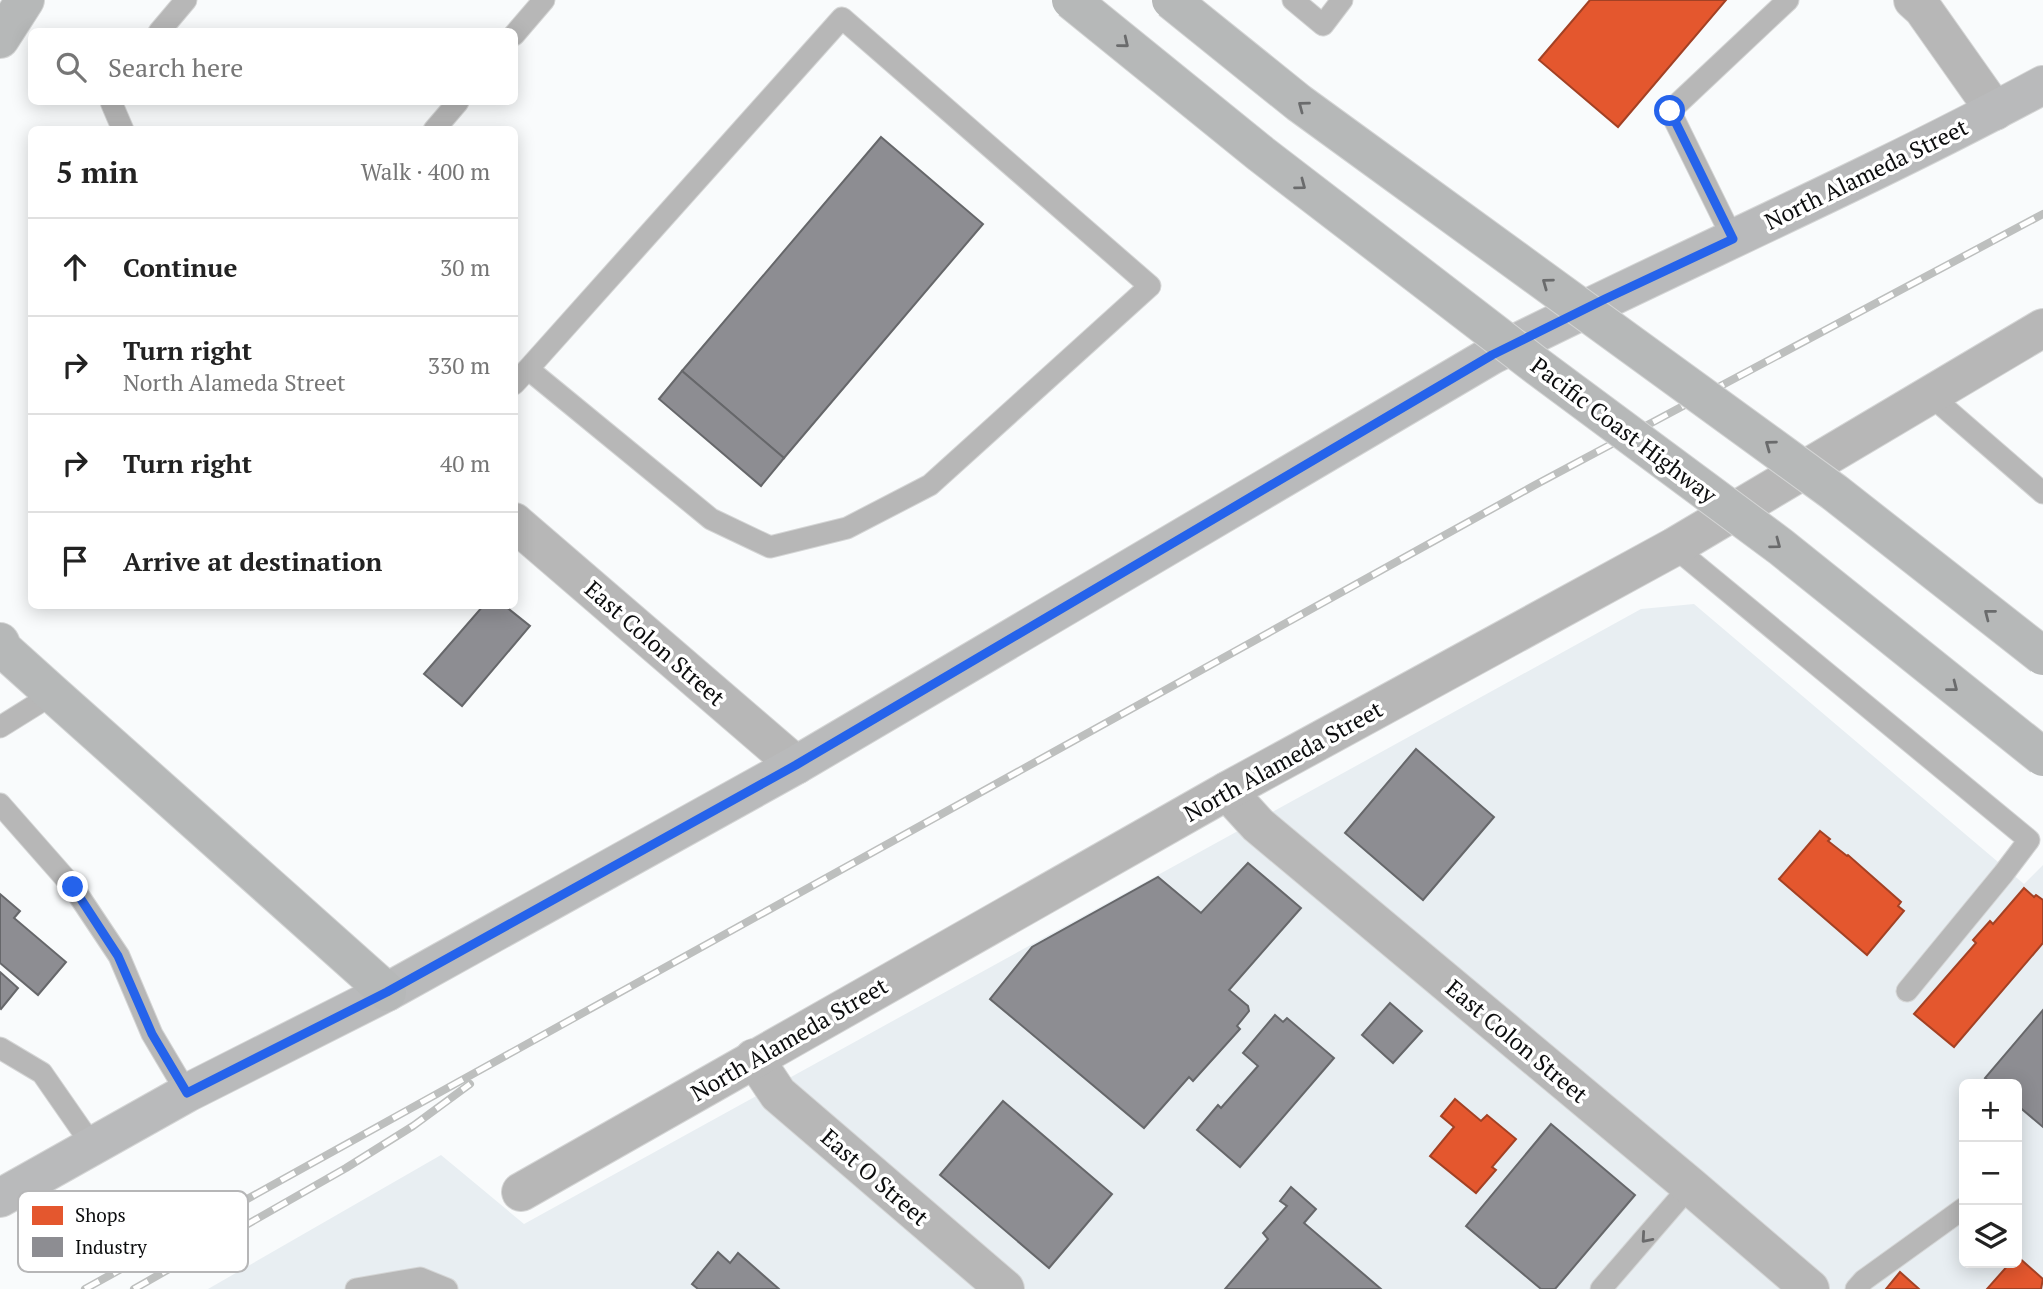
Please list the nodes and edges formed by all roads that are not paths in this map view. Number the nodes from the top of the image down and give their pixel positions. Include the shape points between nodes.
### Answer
1 (25, 0) edge
2 (186, 0) edge
3 (544, 0) edge
4 (1071, 0) edge
5 (1171, 0) edge
6 (1293, 0) edge
7 (1342, 0) edge
8 (1787, 0) edge
9 (1913, 0) edge
10 (162, 28) edge
11 (518, 30) edge
12 (0, 39) edge
13 (2043, 85) edge
14 (112, 105) edge
15 (455, 105) edge
16 (1995, 111) junction
17 (121, 126) edge
18 (437, 126) edge
19 (1733, 239) junction
20 (2043, 328) edge
21 (521, 376) edge
22 (1930, 395) junction
23 (2043, 493) edge
24 (518, 525) edge
25 (1674, 547) junction
26 (0, 642) edge
27 (2043, 656) edge
28 (53, 694) junction
29 (0, 727) edge
30 (2043, 757) edge
31 (796, 765) junction
32 (1227, 790) junction
33 (0, 804) edge
34 (1907, 991) dead end
35 (387, 992) junction
36 (0, 1048) edge
37 (754, 1058) junction
38 (187, 1093) junction
39 (92, 1145) junction
40 (1690, 1186) junction
41 (521, 1192) dead end
42 (0, 1198) edge
43 (1959, 1212) edge
44 (356, 1289) edge
45 (447, 1289) edge
46 (1005, 1289) edge
47 (1601, 1289) edge
48 (1810, 1289) edge
49 (1856, 1289) edge

1 - 12 highway
2 - 10 lane
3 - 11 lane
4 -> 30 highway, Pacific Coast Highway, bridge via 1261,155 1781,547
27 -> 5 highway, bridge via 1835,492 1299,103
6 - 7 lane via 1323,25
8 - 19 lane via 1670,111
9 - 16 street
13 - 16 main road, North Alameda Street
14 - 17 lane
15 - 18 lane
16 - 19 main road, North Alameda Street
19 - 31 main road, North Alameda Street via 1492,355
20 - 22 street, North Alameda Street
21 - 21 lane via 842,18 1150,286 930,485 847,528 770,547 711,519
22 - 23 lane
22 - 25 street, North Alameda Street
24 - 31 street, East Colon Street
25 - 32 street, North Alameda Street
25 - 34 lane via 2029,840
26 - 28 highway
28 - 29 lane
28 - 35 highway
31 - 35 main road, North Alameda Street
32 - 37 street, North Alameda Street
32 - 40 street, East Colon Street via 1258,825
33 - 38 lane via 73,887 118,956 152,1034
35 - 38 main road, North Alameda Street
36 - 39 lane via 42,1073
37 - 41 street, North Alameda Street
37 - 46 street, East O Street via 778,1094
38 - 39 main road, North Alameda Street
39 - 42 main road, North Alameda Street
40 -> 47 lane
40 - 48 street, East Colon Street
43 - 49 lane
44 - 45 lane via 420,1278

